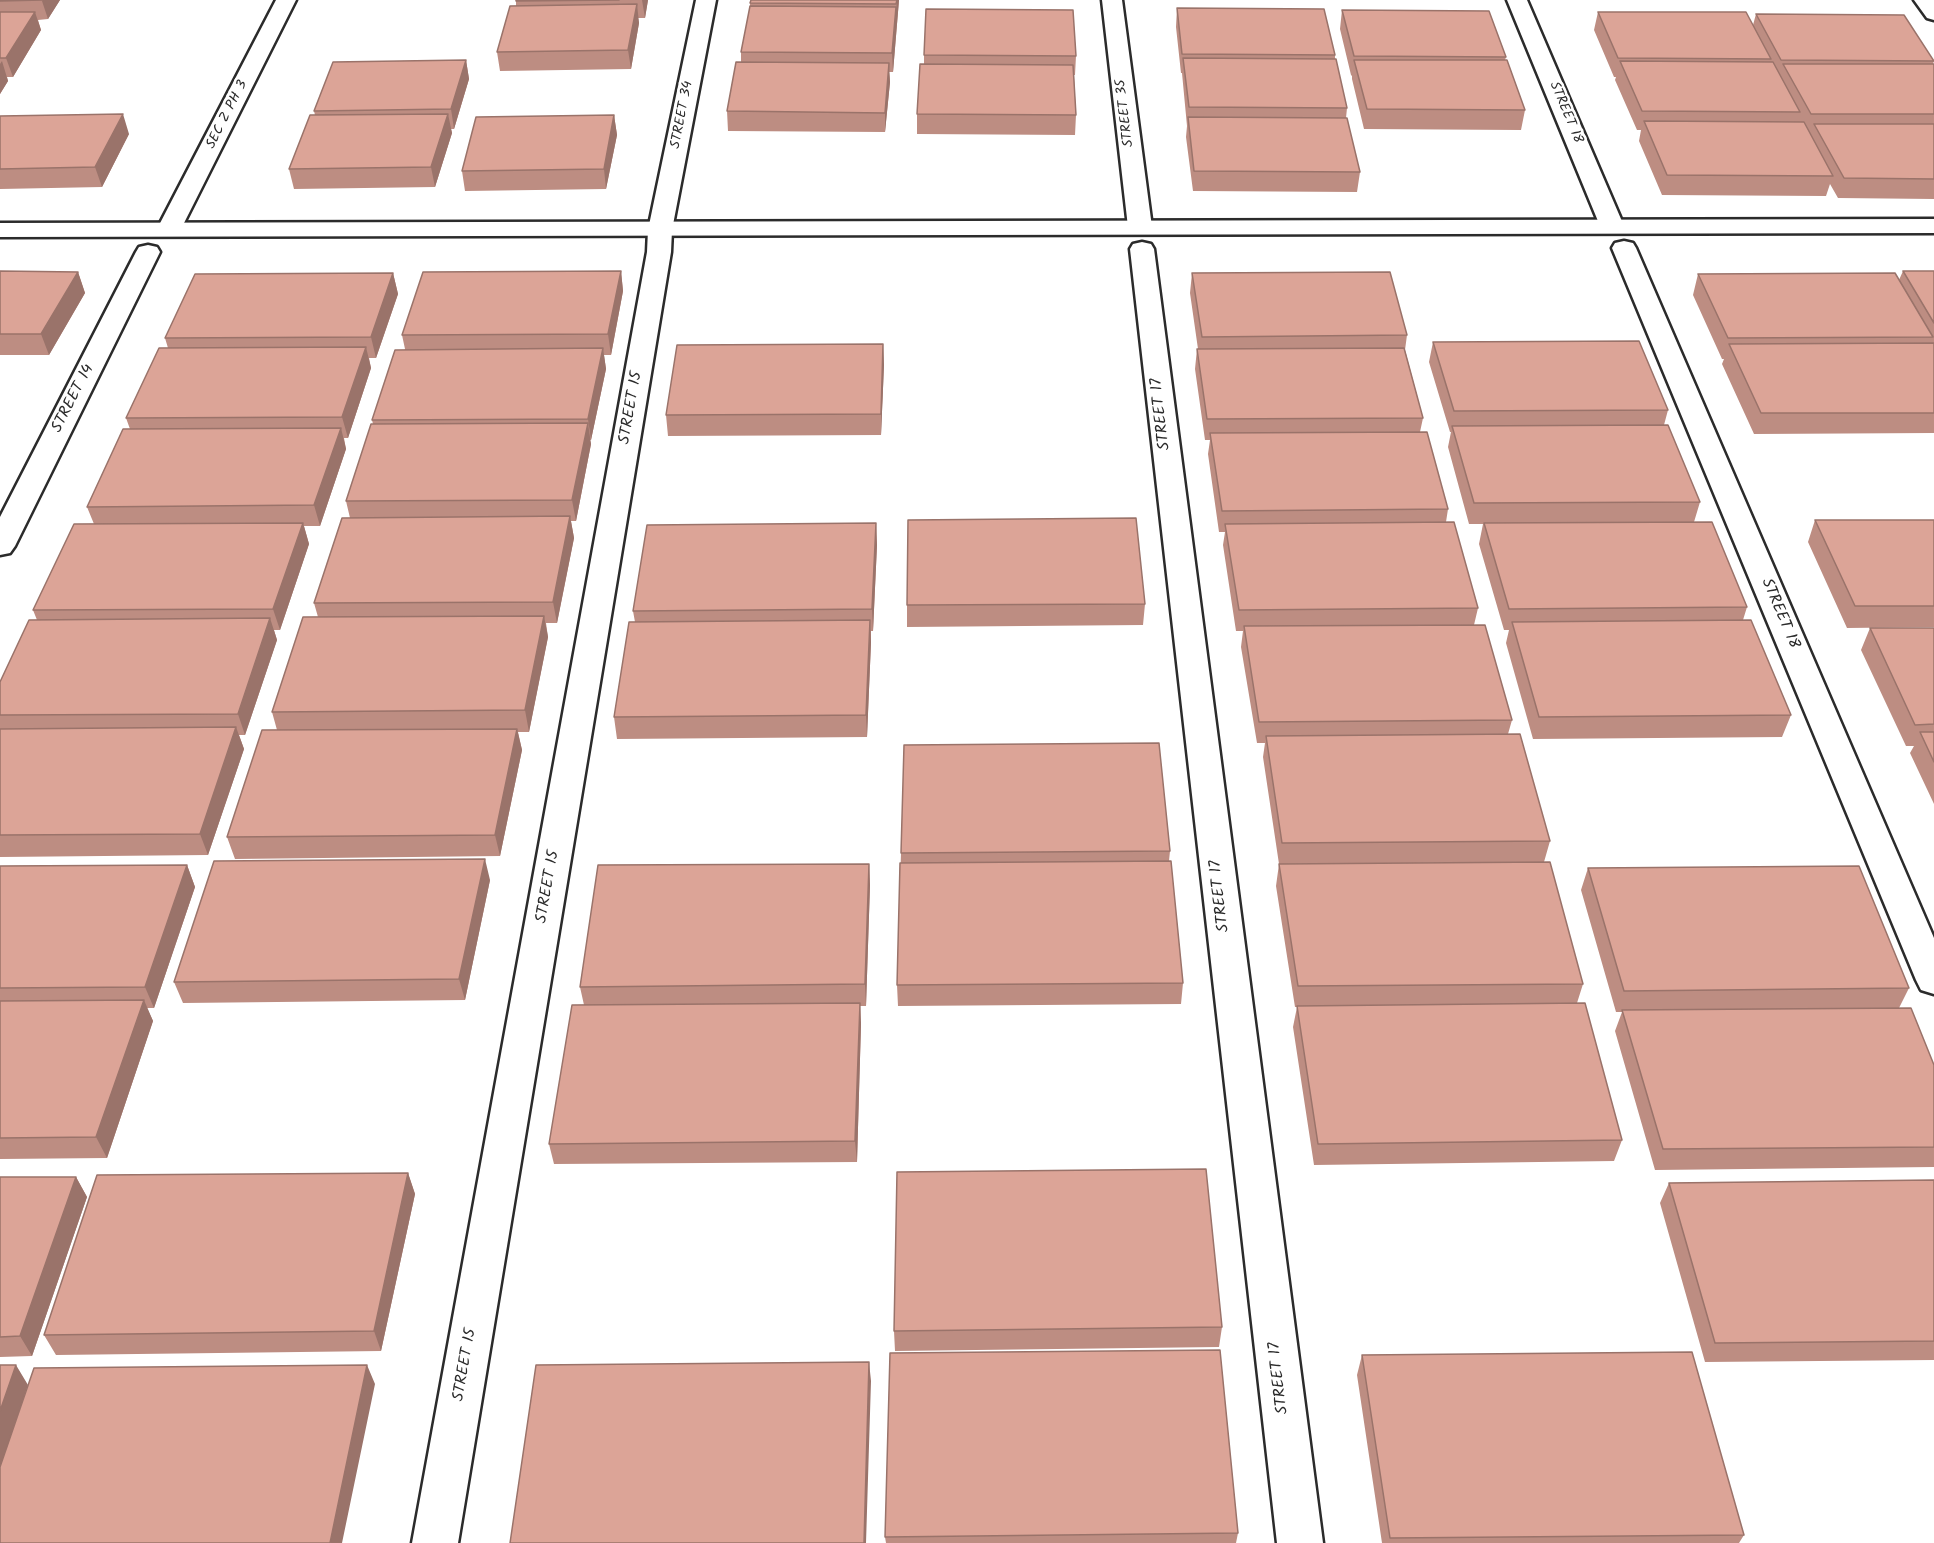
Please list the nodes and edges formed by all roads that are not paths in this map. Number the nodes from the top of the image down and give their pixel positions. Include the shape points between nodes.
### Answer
1 (286, 0) edge
2 (706, 0) edge
3 (1112, 0) edge
4 (1517, 0) edge
5 (1924, 0) edge
6 (1934, 14) edge
7 (1934, 226) edge
8 (169, 229) junction
9 (0, 230) edge
10 (1618, 237) junction
11 (1141, 238) junction
12 (659, 241) junction
13 (1934, 248) edge
14 (0, 252) edge
15 (148, 252) junction
16 (0, 546) edge
17 (1934, 980) edge
18 (435, 1543) edge
19 (1300, 1543) edge

1 - 8 street, SEC Z PH 3
2 - 12 street, STREET 34
3 - 11 street, STREET 35
4 - 10 street, STREET 18
5 - 6 street
7 - 10 street
8 - 9 street
8 - 12 street
10 - 11 street
10 - 13 street
10 - 17 street, STREET 18
11 - 12 street
11 - 19 street, STREET 17
12 - 15 street
12 - 18 street, STREET 15
14 - 15 street
15 - 16 street, STREET 14

